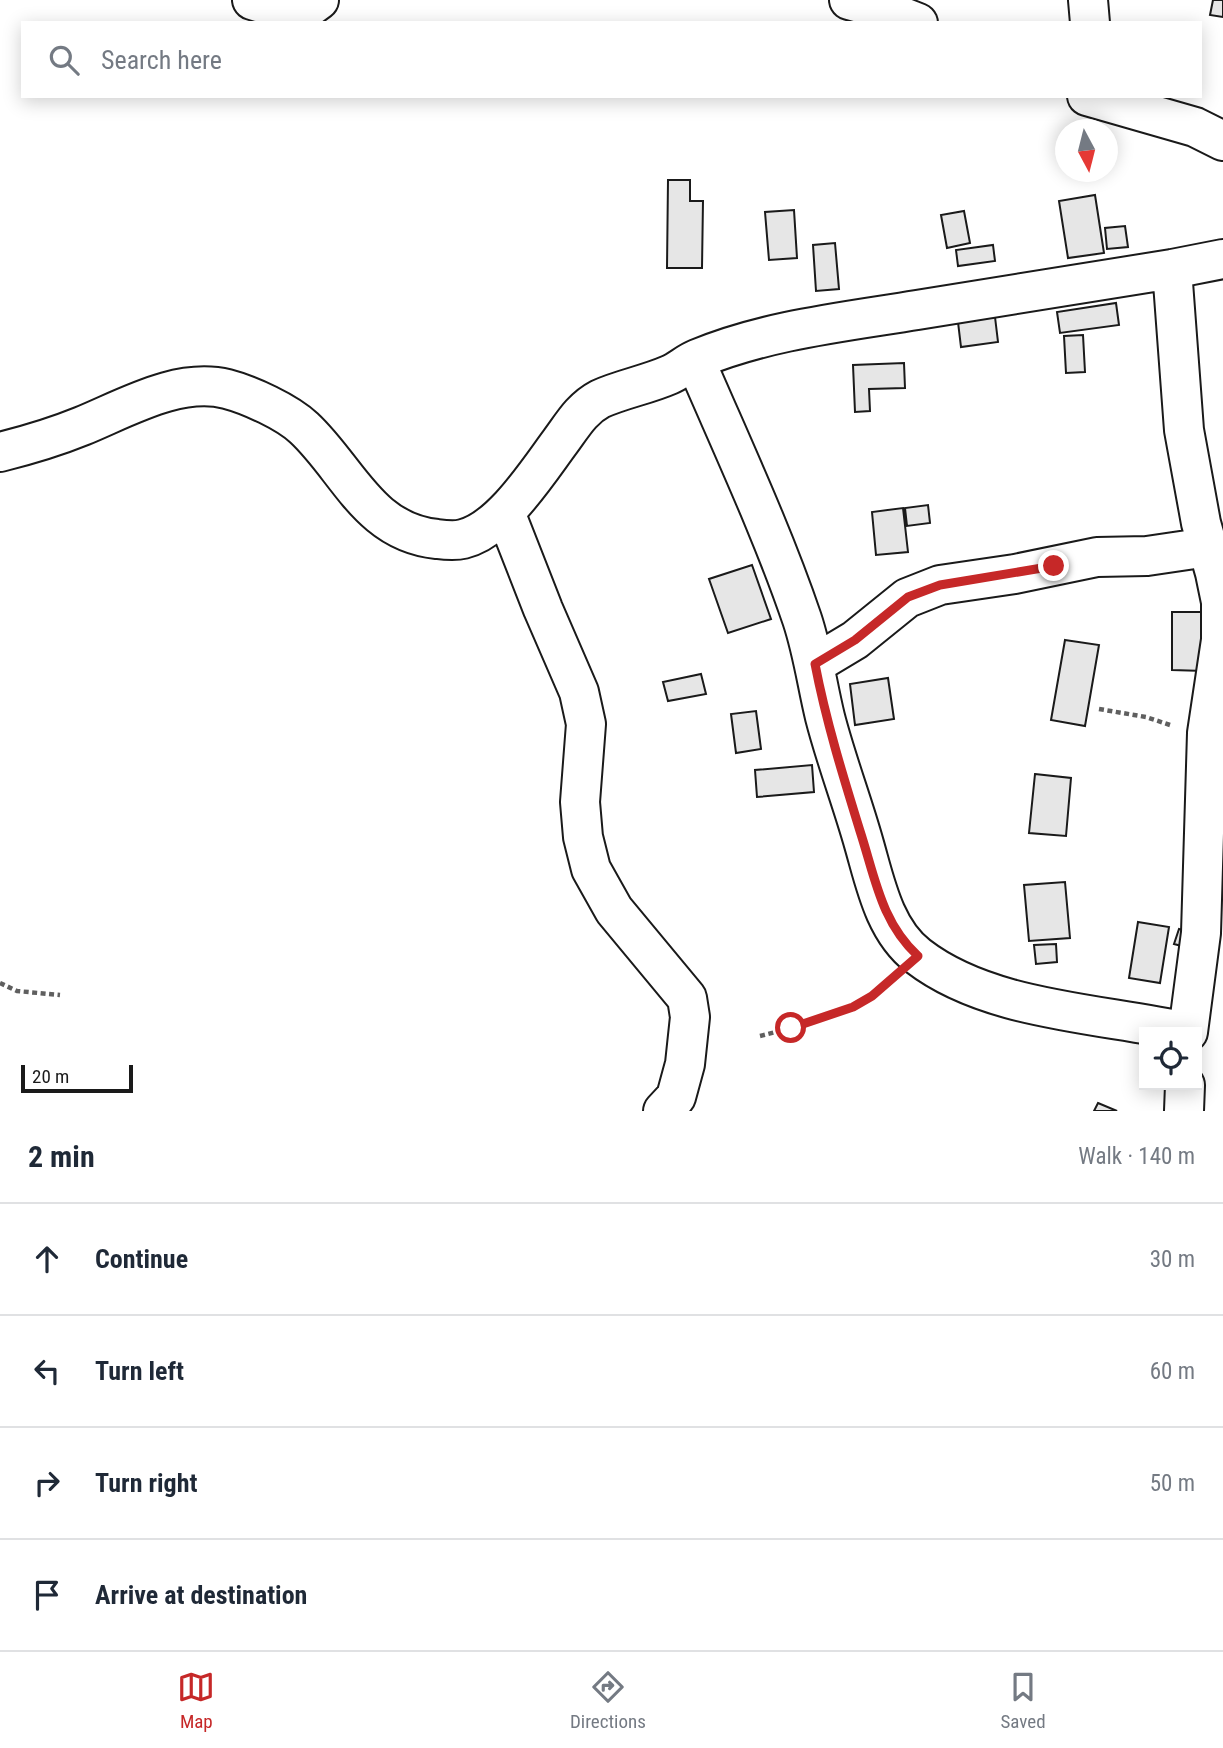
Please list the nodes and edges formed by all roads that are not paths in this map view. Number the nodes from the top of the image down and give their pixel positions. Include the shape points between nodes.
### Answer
1 (253, 0) edge
2 (318, 0) edge
3 (849, 0) edge
4 (1088, 0) edge
5 (913, 21) edge
6 (1090, 21) edge
7 (1094, 98) edge
8 (1223, 141) edge
9 (1223, 259) edge
10 (1172, 270) junction
11 (695, 360) junction
12 (0, 452) edge
13 (505, 512) junction
14 (1208, 547) junction
15 (815, 664) junction
16 (1214, 791) edge
17 (1165, 1027) edge
18 (1188, 1027) edge
19 (1185, 1090) edge
20 (663, 1111) edge
21 (1184, 1111) edge

1 - 2 street via 304,11
3 - 5 street
4 - 6 street
7 - 8 street via 1195,127
9 - 10 street
10 - 11 street via 797,329
10 - 14 street via 1184,430
11 - 13 street via 672,374 592,403 572,422
11 - 15 street via 777,550
12 - 13 street via 81,426 142,398 194,387 227,389 281,411 302,425 353,489 385,520 402,529 423,537 461,540 484,531
13 - 20 street via 579,692 586,724 580,802 591,869 614,910 687,998 690,1017 685,1064 676,1097
14 - 15 street via 1097,557 940,585 908,597 855,640
14 - 16 street via 1221,602 1221,640 1207,733
15 - 17 street via 825,717 874,881 903,942 943,971 985,990 1065,1012
16 - 18 street
19 - 21 street

